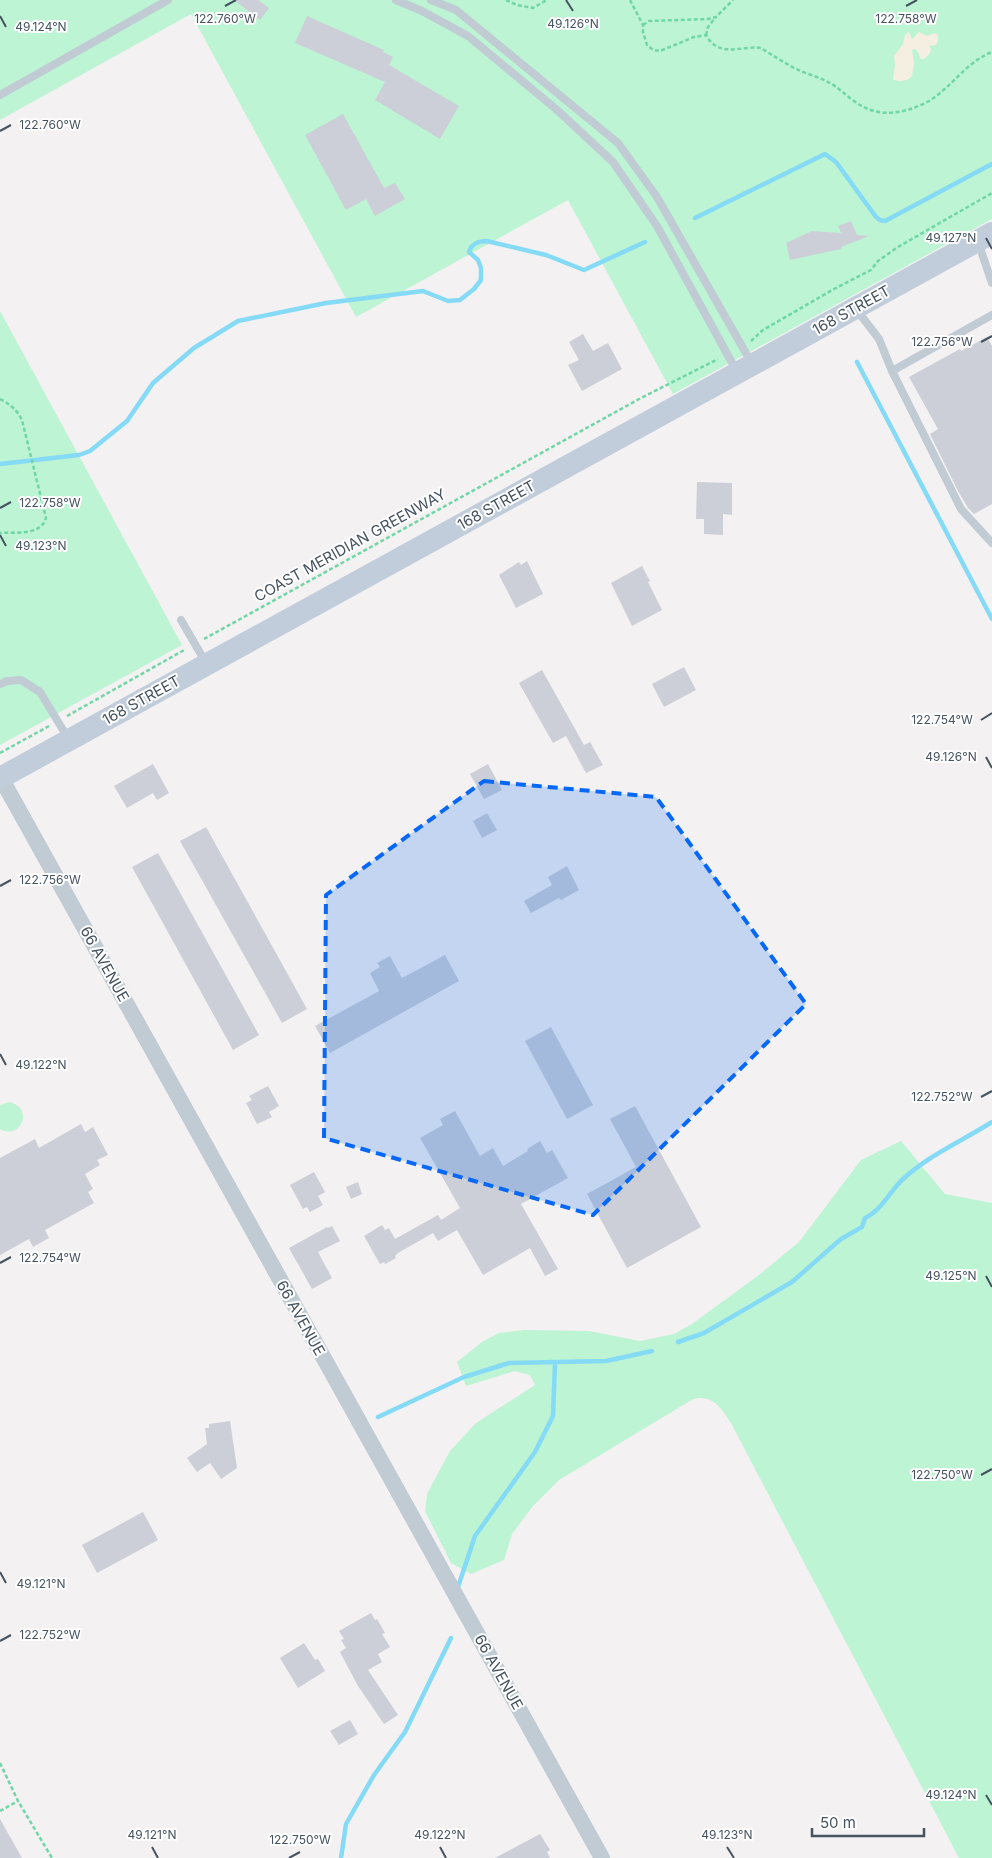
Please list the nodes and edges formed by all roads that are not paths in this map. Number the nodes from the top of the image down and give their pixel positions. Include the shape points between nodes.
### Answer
1 (168, 0) edge
2 (396, 0) edge
3 (431, 0) edge
4 (0, 95) edge
5 (985, 237) edge
6 (992, 284) edge
7 (854, 308) junction
8 (992, 315) edge
9 (745, 368) junction
10 (892, 371) junction
11 (992, 543) edge
12 (181, 620) dead end
13 (207, 664) junction
14 (0, 684) edge
15 (69, 740) junction
16 (0, 778) edge
17 (602, 1858) edge

1 - 4 lane
2 - 9 lane via 468,36 556,109 613,162 657,226
3 - 9 lane via 456,10 618,143 657,197
5 - 6 lane
5 - 7 main road, 168 STREET
7 - 9 main road, 168 STREET
7 - 10 lane via 879,339
8 - 10 lane
9 - 13 main road, 168 STREET
10 - 11 lane via 961,509
12 - 13 lane
13 - 15 main road, 168 STREET
14 - 15 lane via 21,680 40,692
15 - 16 main road, 168 STREET
16 - 17 street, 66 AVENUE

